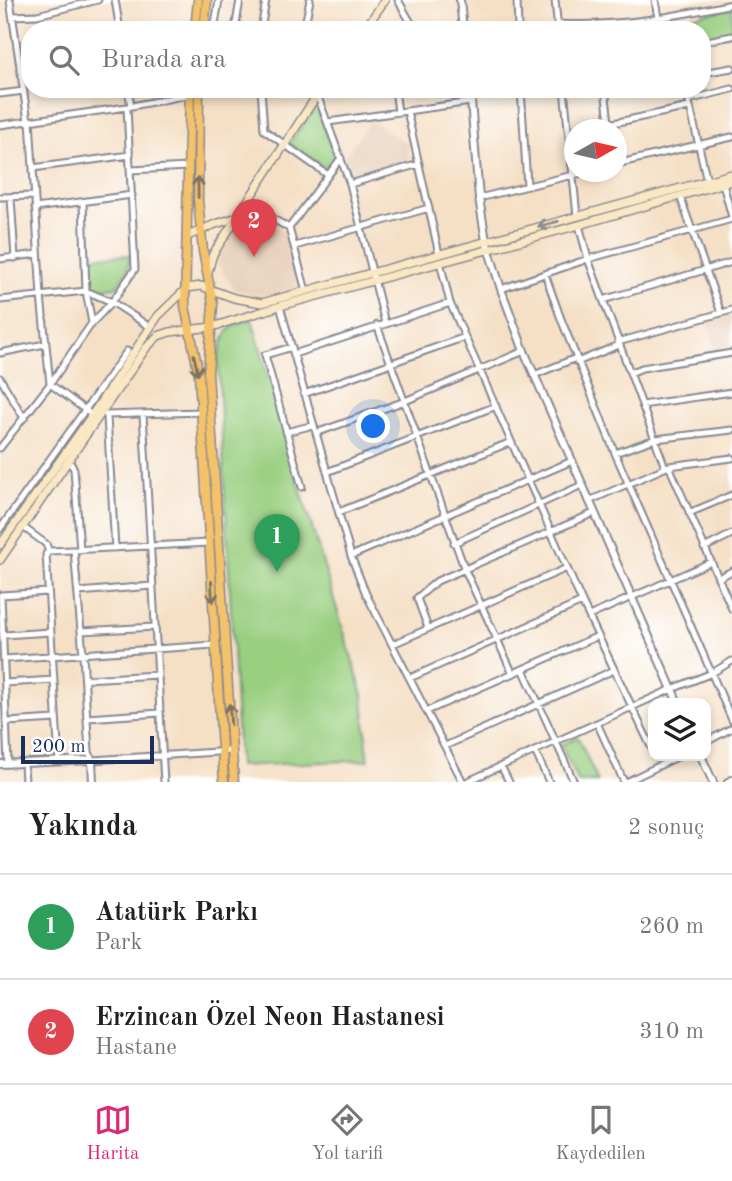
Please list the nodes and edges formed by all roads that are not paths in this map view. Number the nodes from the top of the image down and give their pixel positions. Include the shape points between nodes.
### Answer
1 (10, 0) edge
2 (63, 0) edge
3 (98, 0) edge
4 (115, 0) edge
5 (198, 0) edge
6 (207, 0) edge
7 (219, 0) edge
8 (240, 0) edge
9 (266, 0) edge
10 (310, 0) edge
11 (385, 0) edge
12 (398, 0) edge
13 (460, 0) edge
14 (517, 0) edge
15 (555, 0) edge
16 (655, 0) edge
17 (732, 4) edge
18 (64, 8) junction
19 (12, 16) junction
20 (658, 20) junction
21 (118, 21) edge
22 (196, 21) edge
23 (205, 21) edge
24 (216, 21) edge
25 (236, 21) edge
26 (262, 21) edge
27 (306, 21) edge
28 (370, 21) edge
29 (410, 21) edge
30 (462, 21) edge
31 (518, 21) edge
32 (557, 21) edge
33 (651, 21) edge
34 (732, 36) edge
35 (711, 40) edge
36 (20, 66) joint
37 (732, 68) edge
38 (711, 71) edge
39 (21, 72) edge
40 (732, 89) edge
41 (21, 91) edge
42 (0, 94) edge
43 (711, 96) edge
44 (25, 98) edge
45 (128, 98) edge
46 (165, 98) edge
47 (189, 98) edge
48 (199, 98) edge
49 (262, 98) edge
50 (313, 98) edge
51 (320, 98) edge
52 (396, 98) edge
53 (471, 98) edge
54 (522, 98) edge
55 (565, 98) edge
56 (606, 98) edge
57 (688, 98) edge
58 (704, 98) edge
59 (471, 102) junction
60 (689, 103) junction
61 (129, 107) junction
62 (407, 111) junction
63 (398, 113) junction
64 (567, 119) edge
65 (608, 119) edge
66 (29, 121) junction
67 (328, 122) junction
68 (627, 122) edge
69 (0, 125) edge
70 (732, 137) edge
71 (284, 143) junction
72 (698, 145) junction
73 (130, 155) junction
74 (341, 158) junction
75 (627, 162) edge
76 (419, 164) junction
77 (188, 167) junction
78 (33, 168) junction
79 (131, 170) junction
80 (732, 174) edge
81 (328, 175) junction
82 (564, 176) edge
83 (707, 181) junction
84 (732, 181) edge
85 (573, 182) edge
86 (350, 184) junction
87 (723, 184) junction
88 (527, 186) junction
89 (132, 195) junction
90 (680, 196) junction
91 (0, 197) edge
92 (34, 197) junction
93 (11, 198) junction
94 (479, 198) junction
95 (83, 201) junction
96 (245, 203) junction
97 (35, 208) junction
98 (429, 208) junction
99 (577, 216) junction
100 (235, 218) junction
101 (732, 218) edge
102 (579, 225) junction
103 (362, 227) junction
104 (289, 228) junction
105 (201, 230) junction
106 (691, 230) junction
107 (188, 236) junction
108 (486, 241) junction
109 (295, 246) junction
110 (488, 250) junction
111 (38, 254) junction
112 (15, 258) junction
113 (440, 258) junction
114 (0, 259) edge
115 (588, 259) junction
116 (732, 261) edge
117 (705, 269) junction
118 (207, 272) junction
119 (545, 274) junction
120 (374, 277) junction
121 (187, 288) junction
122 (210, 288) junction
123 (500, 289) junction
124 (86, 291) junction
125 (306, 292) junction
126 (41, 296) junction
127 (0, 300) edge
128 (603, 300) junction
129 (112, 302) junction
130 (450, 303) junction
131 (280, 306) junction
132 (732, 310) edge
133 (721, 313) junction
134 (92, 323) junction
135 (385, 323) junction
136 (377, 325) junction
137 (150, 327) junction
138 (212, 327) junction
139 (188, 330) junction
140 (466, 337) junction
141 (45, 344) junction
142 (619, 344) junction
143 (292, 346) junction
144 (127, 351) dead end
145 (524, 351) junction
146 (0, 353) edge
147 (732, 353) edge
148 (294, 354) junction
149 (577, 360) junction
150 (391, 363) junction
151 (480, 371) junction
152 (630, 373) junction
153 (534, 375) junction
154 (0, 378) edge
155 (50, 384) junction
156 (732, 392) edge
157 (304, 394) junction
158 (405, 401) junction
159 (642, 405) junction
160 (496, 407) junction
161 (85, 409) junction
162 (201, 412) junction
163 (143, 414) junction
164 (92, 415) junction
165 (105, 415) junction
166 (24, 418) junction
167 (314, 425) junction
168 (732, 430) edge
169 (286, 432) junction
170 (316, 433) junction
171 (417, 437) junction
172 (655, 439) junction
173 (511, 442) junction
174 (0, 449) edge
175 (615, 453) junction
176 (732, 458) edge
177 (69, 461) junction
178 (572, 461) junction
179 (667, 467) junction
180 (327, 472) junction
181 (430, 475) junction
182 (528, 480) junction
183 (629, 482) junction
184 (582, 485) junction
185 (302, 487) dead end
186 (732, 495) edge
187 (589, 501) junction
188 (539, 505) junction
189 (339, 512) junction
190 (594, 513) junction
191 (689, 513) junction
192 (444, 517) junction
193 (23, 527) junction
194 (0, 529) edge
195 (551, 533) junction
196 (732, 534) edge
197 (209, 542) junction
198 (454, 543) junction
199 (0, 545) edge
200 (150, 546) junction
201 (115, 548) junction
202 (705, 548) junction
203 (77, 550) junction
204 (49, 552) junction
205 (351, 556) junction
206 (0, 560) edge
207 (711, 562) junction
208 (567, 568) junction
209 (465, 570) junction
210 (732, 570) edge
211 (718, 578) junction
212 (672, 579) junction
213 (152, 586) junction
214 (48, 592) junction
215 (78, 592) junction
216 (632, 597) junction
217 (582, 601) junction
218 (482, 605) junction
219 (732, 609) edge
220 (589, 616) junction
221 (155, 627) junction
222 (428, 628) junction
223 (81, 631) junction
224 (51, 632) junction
225 (3, 635) junction
226 (598, 636) junction
227 (497, 639) junction
228 (393, 644) junction
229 (215, 645) junction
230 (156, 650) junction
231 (83, 655) junction
232 (53, 657) junction
233 (4, 659) junction
234 (732, 662) edge
235 (523, 669) junction
236 (614, 670) junction
237 (712, 673) junction
238 (513, 674) junction
239 (158, 675) junction
240 (410, 678) junction
241 (85, 679) junction
242 (54, 680) junction
243 (5, 683) junction
244 (672, 689) junction
245 (676, 698) edge
246 (539, 703) junction
247 (631, 707) junction
248 (427, 711) junction
249 (160, 713) junction
250 (87, 718) junction
251 (56, 719) junction
252 (732, 720) edge
253 (7, 722) junction
254 (597, 723) junction
255 (732, 728) edge
256 (711, 739) edge
257 (556, 741) junction
258 (648, 742) edge
259 (444, 746) junction
260 (232, 751) junction
261 (535, 751) junction
262 (222, 752) junction
263 (163, 756) junction
264 (92, 760) junction
265 (58, 761) junction
266 (658, 761) edge
267 (668, 761) edge
268 (703, 761) edge
269 (24, 763) junction
270 (0, 764) edge
271 (8, 764) junction
272 (660, 765) junction
273 (501, 766) junction
274 (25, 782) edge
275 (93, 782) edge
276 (164, 782) edge
277 (224, 782) edge
278 (234, 782) edge
279 (464, 782) edge
280 (509, 782) edge
281 (548, 782) edge
282 (575, 782) edge
283 (625, 782) edge
284 (713, 782) edge

1 - 19 street
2 - 18 street
3 - 18 street
4 - 21 street
5 - 22 main road
6 - 23 main road
7 - 24 street
8 - 25 street
9 - 26 street
10 - 27 street
11 - 28 main road
12 - 29 street
13 - 30 street
14 - 31 street
15 - 32 street
16 - 20 street
17 - 20 street
18 - 19 street
19 - 36 street
20 - 33 street
34 - 35 street
36 - 39 street
37 - 38 street
40 - 43 street
41 - 42 street
44 - 66 street
45 - 61 street
46 - 61 street
47 - 77 main road
105 -> 48 main road
49 - 71 street via 264,130
50 - 71 main road
51 - 67 street
52 - 63 street
53 - 59 street
54 - 88 street
55 - 64 street
56 - 65 street
57 - 60 street
58 - 60 street
59 - 62 street
59 - 94 street
60 - 68 street
60 - 72 street
61 - 66 street
61 - 73 street
62 - 63 street
62 - 76 street
63 - 67 street
66 - 69 street
66 - 78 street
67 - 74 street
70 - 72 street
71 - 81 street
71 - 96 main road
72 - 75 street
72 - 83 street
73 - 78 street
73 - 79 street
74 - 81 street
74 - 86 street
76 - 86 street
76 - 98 street
77 - 79 street
77 - 107 main road
78 - 92 street
79 - 89 street
80 - 83 main road
81 - 104 street
82 - 88 street
83 - 99 main road
84 - 87 main road
85 - 99 street
86 - 103 street
87 - 90 main road
87 - 101 street
88 - 94 street
89 - 95 street
89 - 129 street via 135,269
90 - 102 main road
90 - 106 street
91 - 93 street
92 - 93 street
92 - 97 street
93 - 112 street
94 - 108 street
95 - 97 street
95 - 124 street
96 - 100 main road
96 - 104 street
97 - 111 street
98 - 103 street
98 - 113 street
99 -> 108 main road
100 - 105 main road
100 - 118 main road
101 - 106 street
102 - 110 main road
102 - 115 street
103 - 109 street
103 - 120 street
104 - 109 street
105 - 107 main road
105 - 118 main road
106 - 115 street
106 - 117 street
107 - 121 main road
108 - 110 street
108 - 113 main road
109 - 125 street
110 - 113 main road
110 - 123 street
111 - 112 street
111 - 126 street
112 - 114 street
113 - 120 main road
113 - 130 street
115 - 119 street
115 - 128 street
116 - 117 street
117 - 128 street
117 - 133 street
118 - 122 main road
119 - 123 street
119 - 149 street
120 - 125 main road
120 - 131 main road
120 - 135 street
121 - 122 main road
121 - 137 main road
121 - 139 main road
122 - 125 main road via 234,299 262,303
122 - 138 main road
123 - 145 street
124 - 126 street
124 - 129 street
124 - 134 street
126 - 127 street
126 - 141 street
128 - 142 street
129 - 134 street
129 - 137 street
130 - 135 street
130 - 140 street
131 - 138 main road
131 - 143 street
132 - 133 street
133 - 142 street
134 - 155 street
135 - 136 street
136 - 148 street
136 - 150 street
137 - 164 main road
138 - 139 main road
260 -> 138 main road via 208,373
139 -> 162 main road
139 - 165 main road via 158,336 146,348
140 - 150 street
140 - 151 street
141 - 146 street
141 - 155 street
142 - 149 street
142 - 152 street
143 - 148 street
143 - 169 street via 265,355
144 - 161 street
145 - 151 street
145 - 153 street
147 - 152 street
148 - 157 street
149 - 153 street
149 - 175 street
150 - 157 street
150 - 158 street
151 - 158 street
151 - 160 street
152 - 159 street
153 - 178 street
154 - 166 street
155 - 161 street
155 - 166 street
156 - 159 street
157 - 167 street
158 - 170 street
158 - 171 street
159 - 172 street
160 - 171 street
160 - 173 street
161 - 164 street
161 - 194 street
162 - 163 street
162 - 197 main road
163 - 165 street
163 - 200 street
164 - 199 main road
165 - 177 main road
165 - 201 street
166 - 174 street
167 - 169 street
167 - 170 street
168 - 172 street
169 - 185 street
170 - 180 street
171 - 180 street
171 - 181 street
172 - 175 street
172 - 179 street
173 - 181 street
173 - 182 street
175 - 183 street
176 - 179 street
177 - 193 main road
177 - 203 street via 74,468
178 - 182 street
178 - 184 street
179 - 183 street
179 - 191 street
180 - 189 street
181 - 189 street
181 - 192 street
182 - 188 street
182 - 192 street
183 - 187 street
183 - 212 street
184 - 187 street
184 - 188 street
186 - 191 street
187 - 190 street
188 - 195 street
188 - 198 street
189 - 205 street
190 - 195 street
190 - 216 street
191 - 202 street
192 - 198 street
192 - 205 street
193 - 204 street via 47,544
193 - 206 main road
195 - 208 street
195 - 209 street
196 - 202 street
197 - 200 street
197 -> 229 main road
198 - 209 street
200 - 201 street
200 - 213 street
201 - 203 street
202 - 207 street
203 - 204 street
203 - 215 street
204 - 214 street via 45,555
205 - 228 street
207 - 211 street
207 - 212 street
208 - 217 street
208 - 218 street
209 - 218 street
209 - 222 street via 437,580 417,598
210 - 211 street
211 - 219 street
212 - 216 street
212 - 237 street
213 - 215 street
213 - 221 street
214 - 224 street
214 - 225 street via 1,595
215 - 223 street
216 - 220 street
216 - 244 street
217 - 220 street
217 - 227 street
218 - 222 street
218 - 227 street
220 - 226 street
221 - 223 street
221 - 230 street
222 - 228 street
223 - 231 street
224 - 225 street
224 - 232 street
225 - 233 street
226 - 235 street
226 - 236 street
227 - 238 street
227 - 240 street
228 - 240 street
229 - 230 street
229 - 262 main road
230 - 231 street
230 - 239 street
231 - 232 street
231 - 241 street
232 - 233 street
232 - 242 street
233 - 243 street
234 - 237 street
235 - 238 street
235 - 246 street
236 - 246 street
236 - 247 street
237 - 244 street
237 - 252 street
238 - 248 street
239 - 241 street
239 - 249 street
240 - 248 street
241 - 250 street
242 - 243 street
242 - 251 street
243 - 253 street
244 - 245 street
244 - 247 street
246 - 257 street
246 - 259 street
247 - 254 street
247 - 258 street
248 - 259 street
249 - 250 street
249 - 263 street
250 - 264 street
251 - 253 street
251 - 265 street
253 - 271 street
254 - 257 street
254 - 283 street
255 - 256 street
257 - 261 street
257 - 282 street
259 - 279 street
260 - 262 street
260 - 278 main road
261 - 273 street
261 - 281 street
262 - 263 street
262 - 277 main road
263 - 264 street
263 - 276 street
264 - 265 street
264 - 275 street
265 - 269 street
266 - 272 street
267 - 272 street
268 - 284 street
269 - 271 street
269 - 274 street
270 - 271 street
272 - 283 street
273 - 279 street
273 - 280 street

